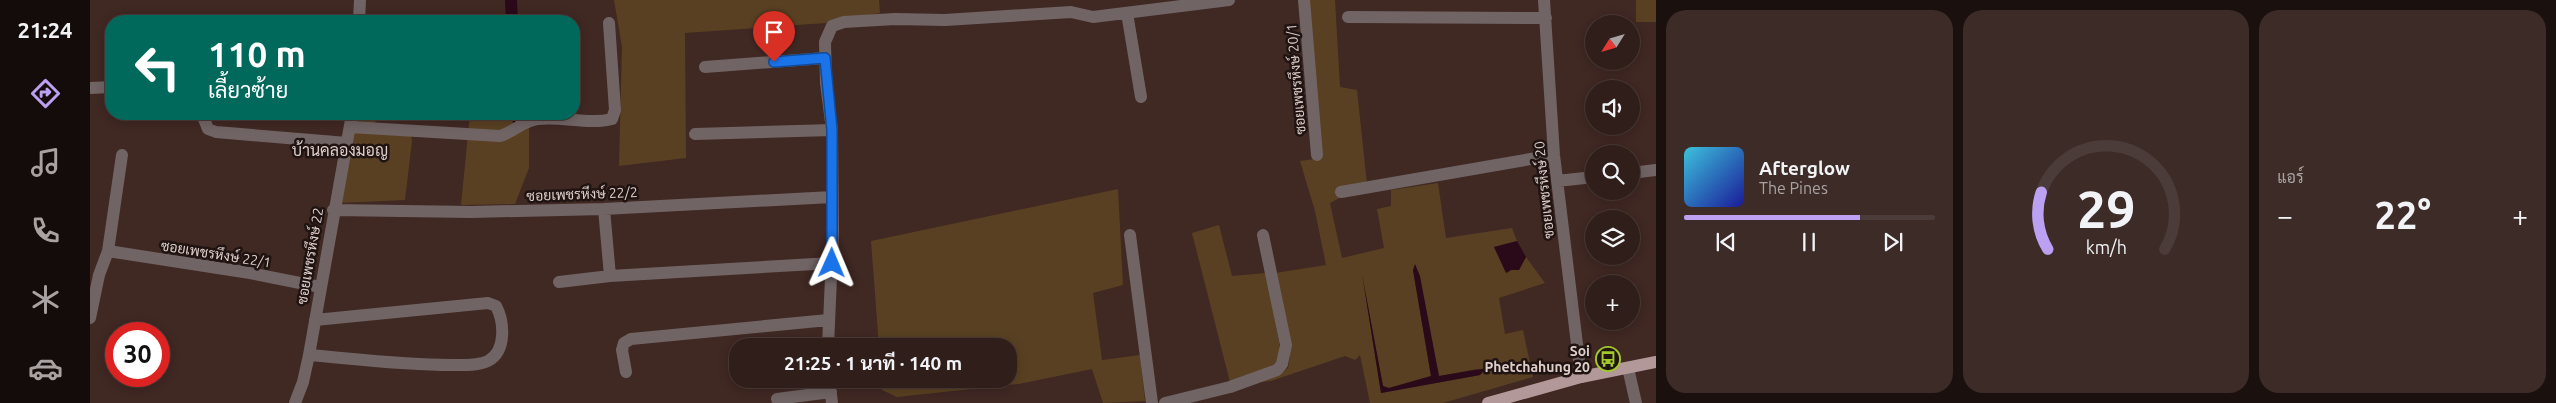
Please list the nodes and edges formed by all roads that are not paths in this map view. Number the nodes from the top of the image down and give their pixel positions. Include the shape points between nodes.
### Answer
1 (360, 0) edge
2 (1229, 0) edge
3 (1304, 0) edge
4 (1544, 0) edge
5 (1127, 13) junction
6 (359, 15) edge
7 (1348, 17) dead end
8 (1546, 18) junction
9 (609, 23) dead end
10 (825, 58) junction
11 (705, 67) dead end
12 (105, 87) edge
13 (90, 88) edge
14 (1141, 97) dead end
15 (580, 119) edge
16 (204, 120) edge
17 (351, 120) edge
18 (534, 120) edge
19 (350, 127) junction
20 (832, 130) junction
21 (695, 134) dead end
22 (347, 143) junction
23 (122, 155) dead end
24 (1317, 155) dead end
25 (1554, 155) junction
26 (1656, 170) edge
27 (1640, 172) edge
28 (1585, 178) edge
29 (1557, 181) junction
30 (1340, 192) dead end
31 (832, 197) junction
32 (604, 209) junction
33 (333, 210) junction
34 (1130, 235) dead end
35 (1263, 235) dead end
36 (108, 251) junction
37 (832, 263) junction
38 (610, 276) junction
39 (559, 282) dead end
40 (320, 287) junction
41 (90, 318) edge
42 (315, 320) junction
43 (828, 320) junction
44 (828, 338) edge
45 (309, 355) junction
46 (1656, 362) edge
47 (1628, 368) junction
48 (626, 372) dead end
49 (1582, 377) junction
50 (777, 398) dead end
51 (832, 398) edge
52 (295, 403) edge
53 (1152, 403) edge
54 (1165, 403) edge
55 (1488, 403) edge
56 (1636, 403) edge

1 - 6 street
2 - 5 street
3 - 24 street, ซอยเพชรหึงษ์ 20/1
4 - 8 street, ซอยเพชรหึงษ์ 20
5 - 10 street via 1086,17 1071,12 844,22 832,26 828,32
5 - 14 street
7 - 8 street
8 - 25 street, ซอยเพชรหึงษ์ 20
9 - 15 street via 615,110 612,119
10 - 11 street
10 - 20 street
12 - 13 street
16 - 22 street via 208,129 216,132
17 - 19 street, ซอยเพชรหึงษ์ 22
18 - 19 street via 500,136
19 - 22 street, ซอยเพชรหึงษ์ 22
20 - 21 street
20 - 31 street
22 - 33 street, ซอยเพชรหึงษ์ 22
23 - 36 street
25 - 29 street, ซอยเพชรหึงษ์ 20
25 - 30 street
26 - 27 street
28 - 29 street
29 - 49 street, ซอยเพชรหึงษ์ 20
31 - 32 street, ซอยเพชรหึงษ์ 22/2
31 - 37 street
32 - 33 street, ซอยเพชรหึงษ์ 22/2 via 471,212
32 - 38 street
33 - 40 street, ซอยเพชรหึงษ์ 22
34 - 53 street
35 - 54 street via 1286,345 1282,364 1277,370 1230,387
36 - 40 street, ซอยเพชรหึงษ์ 22/1
36 - 41 street via 98,275
37 - 38 street
37 - 43 street
38 - 39 street
40 - 42 street, ซอยเพชรหึงษ์ 22
42 - 45 street, ซอยเพชรหึงษ์ 22
42 - 45 street via 488,303 496,306 501,316 502,331 496,354 488,361 467,365 411,365
43 - 44 street
43 - 48 street via 631,339 624,343 622,350
45 - 52 street, ซอยเพชรหึงษ์ 22 via 304,382
46 - 47 main road
47 - 49 main road
47 - 56 street
49 - 55 main road
50 - 51 street

